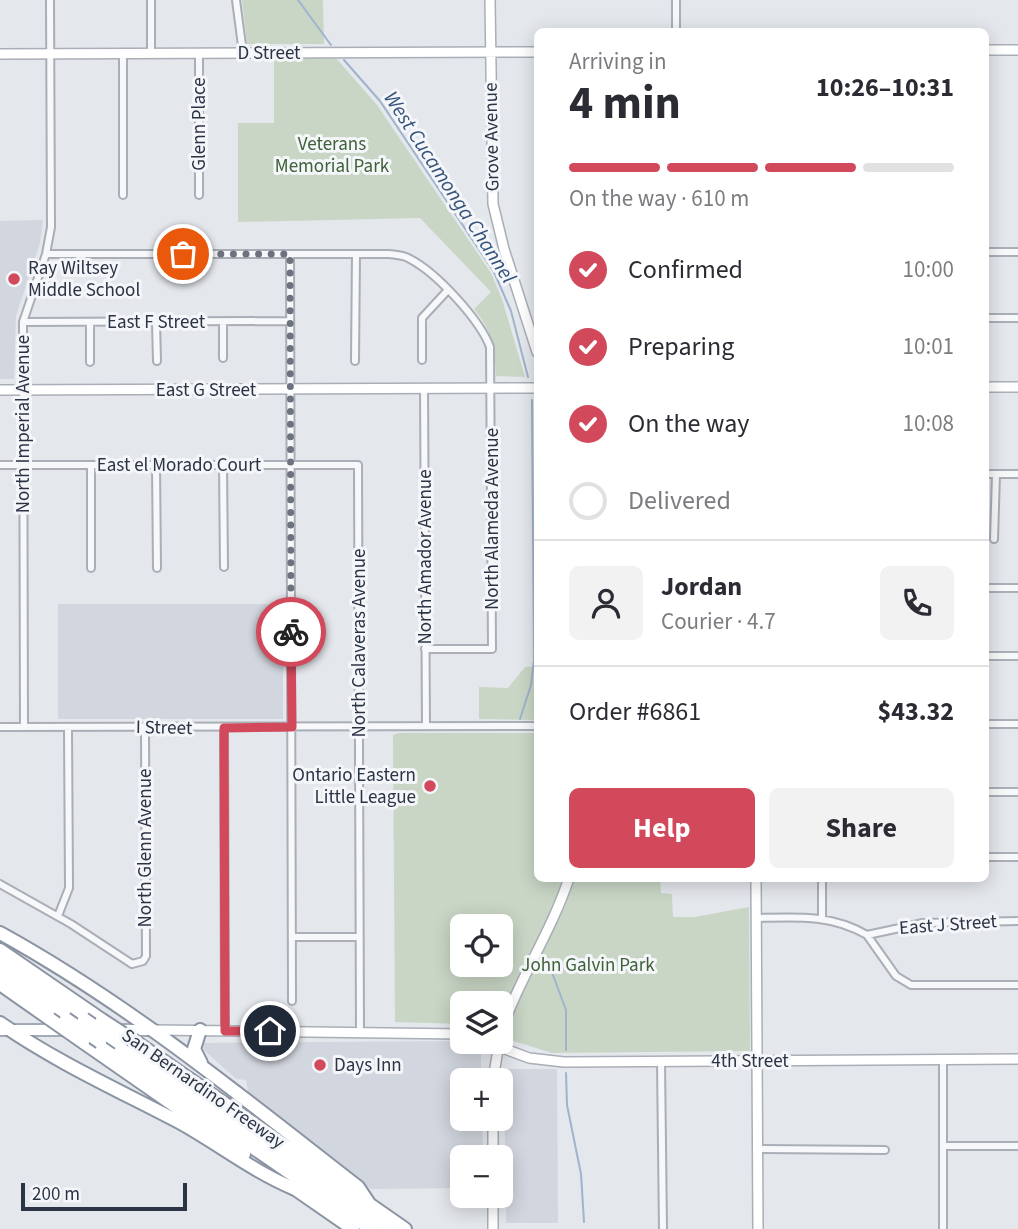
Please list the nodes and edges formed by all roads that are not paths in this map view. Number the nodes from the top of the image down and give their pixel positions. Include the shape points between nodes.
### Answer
1 (50, 0) edge
2 (151, 0) edge
3 (236, 0) edge
4 (490, 0) edge
5 (676, 0) edge
6 (676, 28) edge
7 (989, 50) edge
8 (1018, 50) edge
9 (490, 52) junction
10 (534, 52) edge
11 (51, 53) junction
12 (123, 53) junction
13 (151, 53) junction
14 (199, 53) junction
15 (243, 53) junction
16 (0, 54) edge
17 (123, 195) dead end
18 (199, 195) dead end
19 (989, 252) edge
20 (1018, 252) edge
21 (46, 254) junction
22 (290, 254) junction
23 (356, 254) junction
24 (447, 291) junction
25 (989, 318) edge
26 (1018, 318) edge
27 (223, 321) junction
28 (289, 321) junction
29 (23, 322) junction
30 (90, 322) junction
31 (156, 322) junction
32 (534, 343) edge
33 (223, 358) dead end
34 (422, 360) dead end
35 (157, 361) dead end
36 (355, 361) dead end
37 (90, 362) dead end
38 (989, 387) edge
39 (1018, 387) edge
40 (491, 388) junction
41 (534, 388) edge
42 (289, 389) junction
43 (424, 389) junction
44 (0, 390) edge
45 (23, 390) junction
46 (156, 464) junction
47 (223, 464) junction
48 (0, 465) edge
49 (23, 465) junction
50 (90, 465) junction
51 (290, 465) junction
52 (358, 465) joint
53 (989, 474) edge
54 (996, 474) junction
55 (1018, 474) edge
56 (994, 540) dead end
57 (224, 567) dead end
58 (91, 568) dead end
59 (157, 568) dead end
60 (989, 588) edge
61 (1018, 588) edge
62 (425, 649) junction
63 (989, 656) edge
64 (1018, 656) edge
65 (989, 724) edge
66 (1018, 724) edge
67 (426, 726) junction
68 (534, 726) edge
69 (0, 727) edge
70 (24, 727) junction
71 (68, 727) junction
72 (292, 727) junction
73 (359, 727) junction
74 (145, 728) junction
75 (224, 728) junction
76 (989, 792) edge
77 (1018, 792) edge
78 (989, 857) edge
79 (1018, 857) edge
80 (568, 882) edge
81 (756, 882) edge
82 (822, 882) edge
83 (0, 884) edge
84 (58, 916) junction
85 (822, 917) junction
86 (756, 918) junction
87 (1018, 921) edge
88 (0, 933) edge
89 (867, 935) junction
90 (292, 937) junction
91 (359, 937) junction
92 (0, 950) edge
93 (0, 961) edge
94 (0, 973) edge
95 (0, 985) edge
96 (1018, 985) edge
97 (292, 1001) dead end
98 (513, 1001) edge
99 (3, 1028) edge
100 (154, 1030) junction
101 (200, 1030) junction
102 (225, 1031) junction
103 (360, 1031) junction
104 (450, 1034) edge
105 (513, 1051) edge
106 (1018, 1059) edge
107 (943, 1060) junction
108 (661, 1062) junction
109 (757, 1062) junction
110 (214, 1075) junction
111 (943, 1146) junction
112 (1018, 1146) edge
113 (757, 1149) junction
114 (886, 1150) dead end
115 (295, 1189) junction
116 (370, 1205) junction
117 (493, 1208) edge
118 (353, 1229) edge
119 (371, 1229) edge
120 (388, 1229) edge
121 (405, 1229) edge
122 (494, 1229) edge
123 (663, 1229) edge
124 (758, 1229) edge
125 (943, 1229) edge

1 - 11 street, North Imperial Avenue
2 - 13 street
3 - 15 street
4 - 9 street, Grove Avenue
5 - 6 street
7 - 8 street
9 - 10 street, D Street
9 - 15 street, D Street
9 - 32 street, Grove Avenue via 493,204
11 - 12 street, D Street
11 - 16 street, D Street
11 - 21 street, North Imperial Avenue via 51,227
12 - 13 street, D Street
12 - 17 street
13 - 14 street, D Street
14 - 15 street, D Street
14 - 18 street, Glenn Place
19 - 20 street
21 - 22 street, North Alameda Avenue
21 - 29 street, North Imperial Avenue
22 - 23 street, North Alameda Avenue
22 - 28 street
23 - 24 street, North Alameda Avenue via 407,257
23 - 36 street
24 - 34 street via 422,318
24 - 40 street, North Alameda Avenue via 484,330 490,347
25 - 26 street
27 - 28 street, East F Street
27 - 31 street, East F Street
27 - 33 street
28 - 42 street
29 - 30 street, East F Street
29 - 45 street, North Imperial Avenue
30 - 31 street, East F Street
30 - 37 street
31 - 35 street
38 - 39 street
40 - 41 street, East G Street
40 - 43 street, East G Street
40 - 62 street, North Alameda Avenue via 492,649
42 - 43 street, East G Street
42 - 45 street, East G Street
42 - 51 street
43 - 62 street, North Amador Avenue
44 - 45 street, East G Street
45 - 49 street, North Imperial Avenue
46 - 47 street, East el Morado Court
46 - 50 street, East el Morado Court
46 - 59 street
47 - 51 street, East el Morado Court
47 - 57 street
48 - 49 street, East el Morado Court
49 - 50 street, East el Morado Court
49 - 70 street, North Imperial Avenue
50 - 58 street
51 - 52 street, East el Morado Court
51 - 72 street
52 - 73 street, North Calaveras Avenue
53 - 54 street
54 - 55 street
54 - 56 street
60 - 61 street
62 - 67 street, North Amador Avenue
63 - 64 street
65 - 66 street
67 - 68 street, I Street
67 - 73 street, I Street
69 - 70 street, I Street
70 - 71 street, I Street
71 - 74 street, I Street
71 - 84 street via 69,888
72 - 73 street, I Street
72 - 75 street, I Street
72 - 90 street
73 - 91 street, North Calaveras Avenue
74 - 75 street, I Street
74 - 84 street, North Glenn Avenue via 146,956 132,964
75 - 102 street
76 - 77 street
78 - 79 street
80 - 98 street via 551,927
81 - 86 street
82 - 85 street
83 - 84 street
85 - 86 street
85 - 89 street
86 - 109 street
87 - 89 street, East J Street via 923,923
88 - 100 highway
89 - 96 street via 896,976 911,985
90 - 91 street
90 - 97 street
91 - 103 street, North Calaveras Avenue
92 - 116 highway, San Bernardino Freeway, bridge
93 - 120 highway, bridge
94 - 119 highway, bridge
95 - 115 highway, San Bernardino Freeway, bridge
99 - 100 main road
99 - 115 highway via 181,1123 261,1175
100 - 101 street
100 - 110 highway
101 - 102 street
101 - 110 highway via 195,1054
102 - 103 street
103 - 104 street
105 - 108 street, 4th Street via 529,1058 567,1062
106 - 107 street, 4th Street
107 - 109 street, 4th Street
107 - 111 street
108 - 109 street, 4th Street
108 - 123 street
109 - 113 street
110 - 116 highway via 358,1187
111 - 112 street
111 - 125 street
113 - 114 street
113 - 124 street
115 - 118 highway, San Bernardino Freeway
116 - 121 highway, San Bernardino Freeway
117 - 122 street

